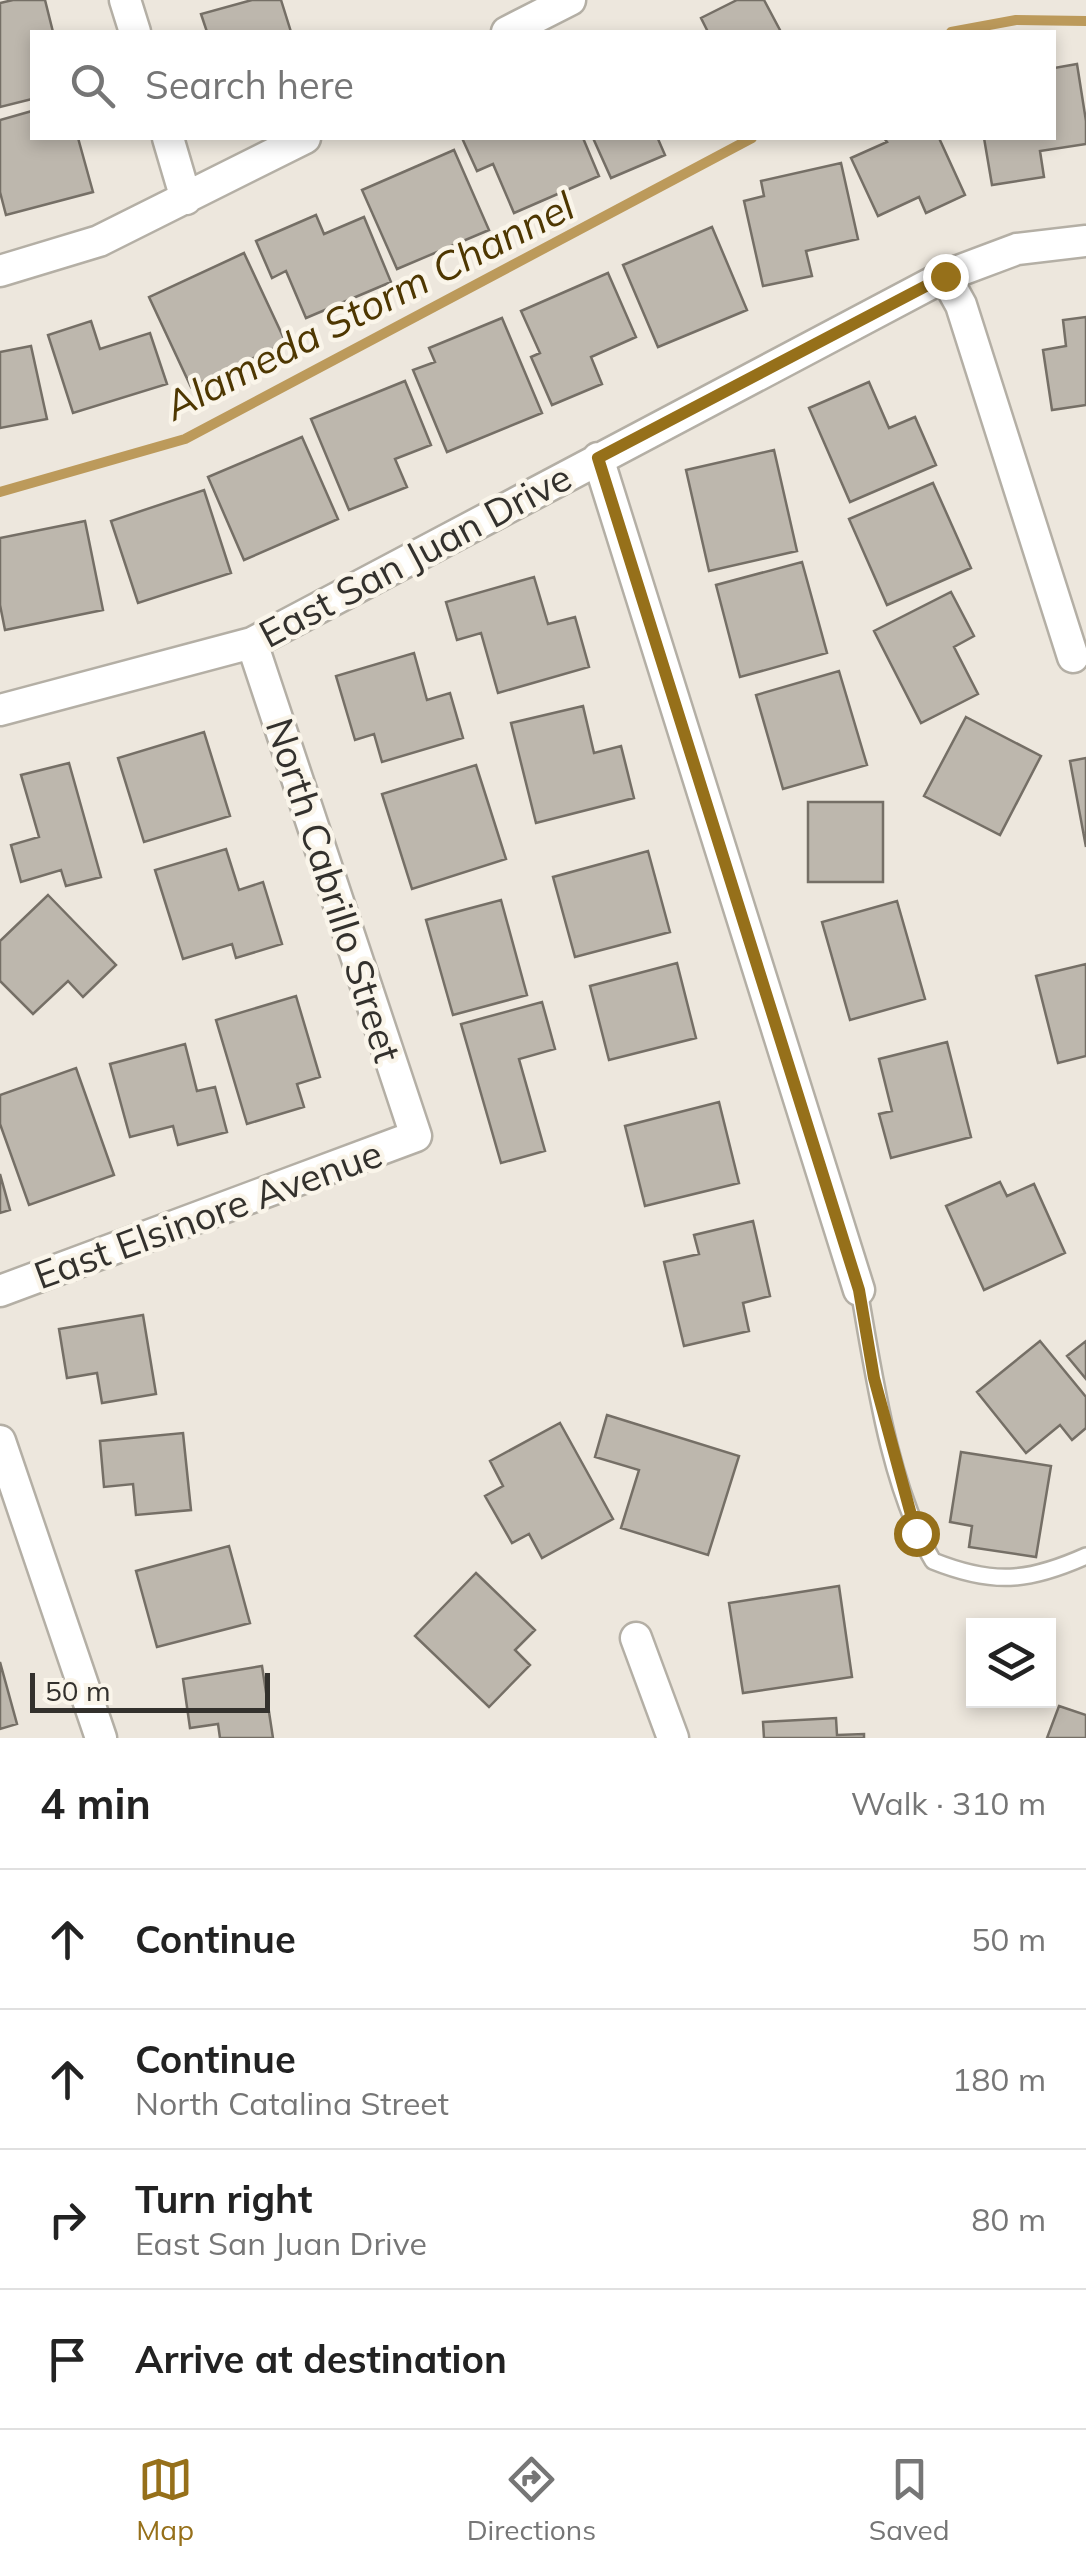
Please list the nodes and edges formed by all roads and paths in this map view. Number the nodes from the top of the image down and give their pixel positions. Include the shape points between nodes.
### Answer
1 (125, 0) edge
2 (570, 0) edge
3 (134, 30) edge
4 (512, 30) edge
5 (169, 140) edge
6 (300, 140) edge
7 (186, 199) junction
8 (1086, 241) edge
9 (0, 271) edge
10 (945, 276) junction
11 (598, 458) junction
12 (252, 643) junction
13 (1073, 658) dead end
14 (0, 710) edge
15 (416, 1136) joint
16 (859, 1290) joint
17 (0, 1291) edge
18 (0, 1441) edge
19 (1086, 1556) edge
20 (636, 1638) dead end
21 (101, 1738) edge
22 (673, 1738) edge

1 - 3 street
2 - 4 street
5 - 7 street
6 - 7 street
7 - 9 street via 98,241
8 - 10 street, East San Juan Drive via 1017,249
10 - 11 street, East San Juan Drive
10 - 13 street
11 - 12 street, East San Juan Drive
11 - 16 street
12 - 14 street, East San Juan Drive
12 - 15 street, North Cabrillo Street
15 - 17 street, East Elsinore Avenue
16 - 19 lane via 899,1477 916,1533 933,1561 1012,1580
18 - 21 street
20 - 22 street

